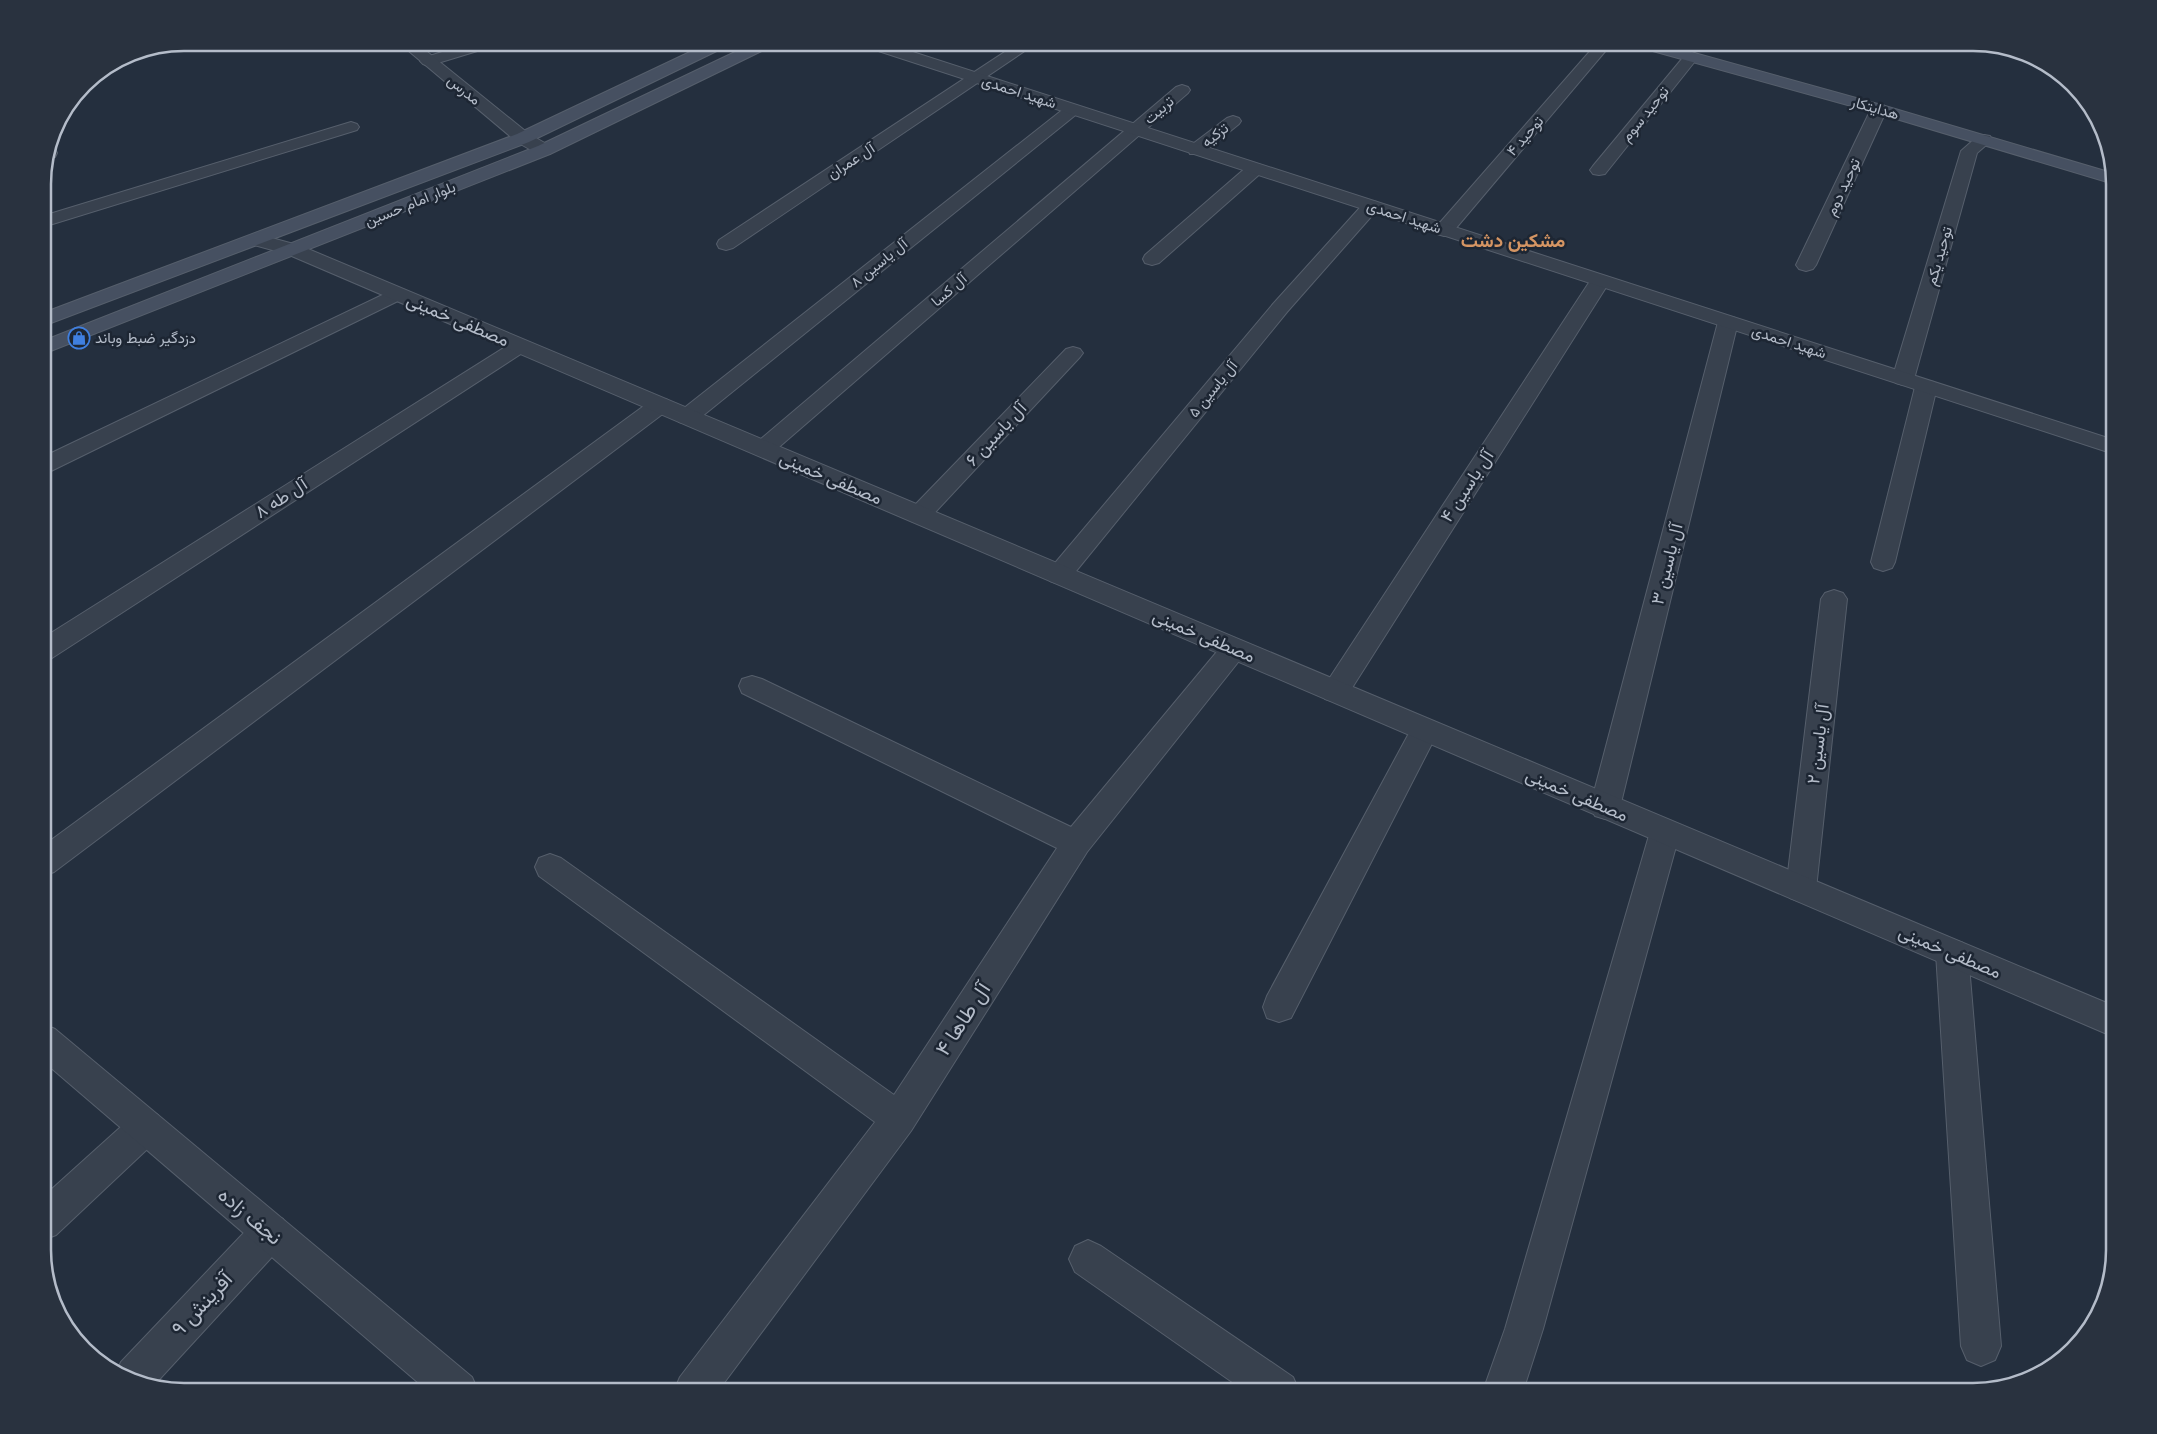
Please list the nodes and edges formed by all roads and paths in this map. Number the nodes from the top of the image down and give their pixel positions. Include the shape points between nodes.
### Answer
1 (1598, 51) edge
2 (1668, 51) edge
3 (417, 52) edge
4 (459, 52) edge
5 (704, 52) edge
6 (749, 52) edge
7 (894, 52) edge
8 (1017, 52) edge
9 (1691, 58) junction
10 (428, 61) junction
11 (976, 79) junction
12 (1182, 90) dead end
13 (1879, 109) junction
14 (1072, 110) junction
15 (1234, 121) dead end
16 (351, 127) dead end
17 (1135, 130) junction
18 (523, 138) junction
19 (1984, 140) junction
20 (544, 150) junction
21 (1196, 150) junction
22 (1255, 169) junction
23 (1599, 170) dead end
24 (2106, 177) edge
25 (1371, 206) junction
26 (52, 219) edge
27 (1444, 230) junction
28 (256, 240) junction
29 (726, 244) dead end
30 (294, 250) junction
31 (1152, 259) dead end
32 (1806, 265) dead end
33 (1600, 280) junction
34 (398, 294) junction
35 (52, 317) edge
36 (1728, 322) junction
37 (52, 344) edge
38 (520, 346) junction
39 (1073, 353) dead end
40 (1903, 379) junction
41 (1926, 387) junction
42 (660, 405) junction
43 (687, 417) junction
44 (2106, 444) edge
45 (763, 449) junction
46 (52, 462) edge
47 (920, 515) junction
48 (1883, 562) dead end
49 (1059, 574) junction
50 (1834, 599) dead end
51 (52, 645) edge
52 (1234, 649) junction
53 (752, 686) dead end
54 (1335, 692) junction
55 (1425, 730) junction
56 (1605, 807) junction
57 (1665, 832) junction
58 (1076, 843) junction
59 (52, 855) edge
60 (550, 868) dead end
61 (1801, 889) junction
62 (1952, 953) junction
63 (1279, 1007) dead end
64 (2106, 1019) edge
65 (52, 1048) edge
66 (899, 1119) junction
67 (146, 1127) junction
68 (52, 1214) edge
69 (270, 1232) junction
70 (1088, 1259) dead end
71 (1981, 1346) dead end
72 (137, 1374) edge
73 (447, 1383) edge
74 (701, 1383) edge
75 (1266, 1383) edge
76 (1506, 1383) edge

1 - 27 street, توحید ۴
2 - 9 main road, هدایتکار
3 - 10 street, مدرس
4 - 10 street
5 - 18 main road, بلوار امام حسین
6 - 20 main road, بلوار امام حسین
7 - 11 street, شهید احمدی
8 - 11 street, آل عمران
9 - 13 main road, هدایتکار
9 - 23 street, توحید سوم
10 - 18 street, مدرس
11 - 14 street, شهید احمدی
11 - 29 street, آل عمران
12 - 17 street, تربیت
13 - 19 main road, هدایتکار
13 - 32 street, توحید دوم
14 - 17 street, شهید احمدی
14 - 43 street, آل یاسین ۸
15 - 21 street, تزکیه
16 - 26 street
17 - 21 street, شهید احمدی
17 - 45 street, آل کسا
18 - 20 street, مدرس
18 - 28 main road, بلوار امام حسین
19 - 24 main road, هدایتکار
19 - 40 street, توحید یکم via 1969,151
20 - 30 main road, بلوار امام حسین
21 - 22 street, شهید احمدی
22 - 25 street, شهید احمدی
22 - 31 street
25 - 27 street, شهید احمدی
25 - 49 street, آل یاسین ۵ via 1280,308
27 - 33 street, شهید احمدی
28 - 30 street, مصطفی خمینی
28 - 35 main road, بلوار امام حسین
30 - 34 street, مصطفی خمینی
30 - 37 main road, بلوار امام حسین
33 - 36 street, شهید احمدی
33 - 54 street, آل یاسین ۴
34 - 38 street, مصطفی خمینی
34 - 46 street
36 - 40 street, شهید احمدی
36 - 56 street, آل یاسین ۳
38 - 42 street, مصطفی خمینی
38 - 51 street, آل طه ۸
39 - 47 street, آل یاسین ۶
40 - 41 street, شهید احمدی
41 - 44 street, شهید احمدی
41 - 48 street
42 - 43 street, مصطفی خمینی
42 - 59 street
43 - 45 street, مصطفی خمینی
45 - 47 street, مصطفی خمینی
47 - 49 street, مصطفی خمینی
49 - 52 street, مصطفی خمینی
50 - 61 street, آل یاسین ۲
52 - 54 street, مصطفی خمینی
52 - 58 street, آل طاها ۴
53 - 58 street
54 - 55 street, مصطفی خمینی
55 - 56 street, مصطفی خمینی
55 - 63 street
56 - 57 street, مصطفی خمینی
57 - 61 street, مصطفی خمینی
57 - 76 street via 1524,1330
58 - 66 street, آل طاها ۴
60 - 66 street
61 - 62 street, مصطفی خمینی
62 - 64 street, مصطفی خمینی
62 - 71 street
65 - 67 street, نجف زاده
66 - 74 street, آل طاها ۴
67 - 68 street
67 - 69 street, نجف زاده
69 - 72 street, آفرینش ۹
69 - 73 street, نجف زاده
70 - 75 street

